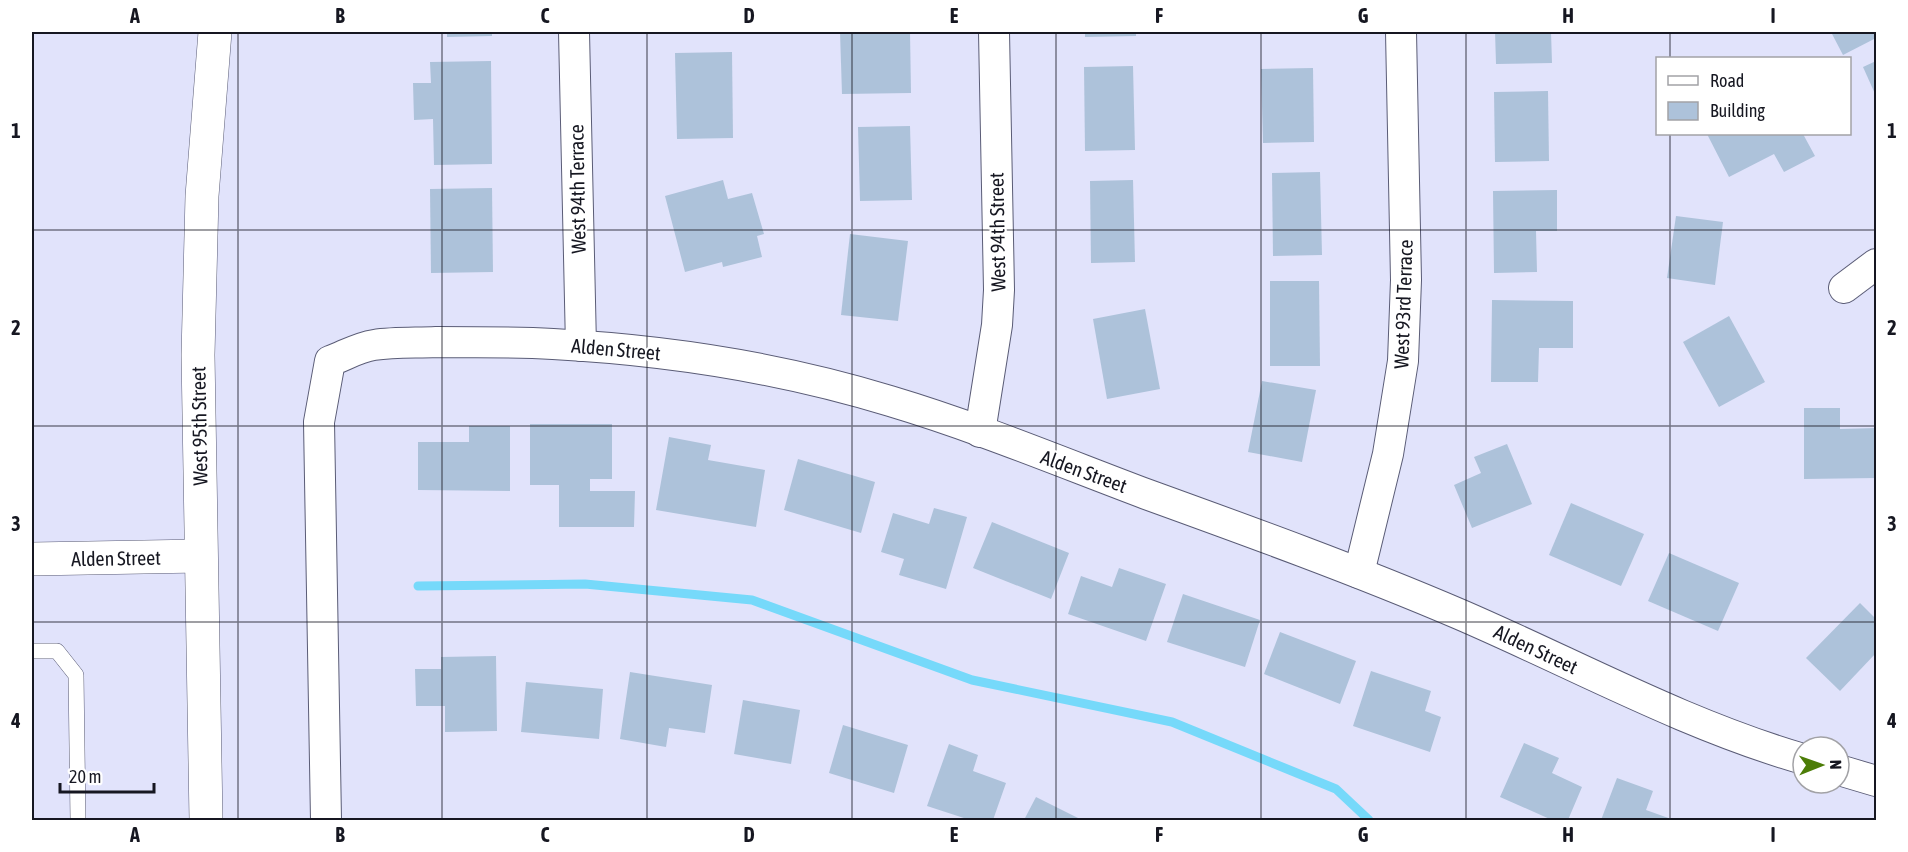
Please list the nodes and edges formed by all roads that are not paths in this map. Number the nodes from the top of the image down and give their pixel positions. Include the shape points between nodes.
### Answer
1 (214, 32) edge
2 (574, 32) edge
3 (994, 32) edge
4 (1401, 32) edge
5 (1876, 264) edge
6 (1844, 288) dead end
7 (580, 345) junction
8 (980, 432) junction
9 (201, 556) junction
10 (32, 559) edge
11 (1359, 573) junction
12 (32, 651) edge
13 (1791, 756) edge
14 (1851, 774) edge
15 (1876, 781) edge
16 (78, 820) edge
17 (206, 820) edge
18 (326, 820) edge

1 - 9 main road, West 95th Street via 202,196 198,332
2 - 7 street, West 94th Terrace
3 - 8 street, West 94th Street via 999,290
4 - 11 street, West 93rd Terrace via 1406,280 1403,361 1388,454
5 - 6 street
7 - 8 street, Alden Street via 675,355 812,380 891,401
7 - 18 street, Alden Street via 501,341 370,345 330,362 319,422
8 - 11 street, Alden Street
9 - 10 main road, Alden Street
9 - 17 main road, West 95th Street
11 - 13 street, Alden Street via 1701,723
12 - 16 lane via 57,651 76,675
14 - 15 street

